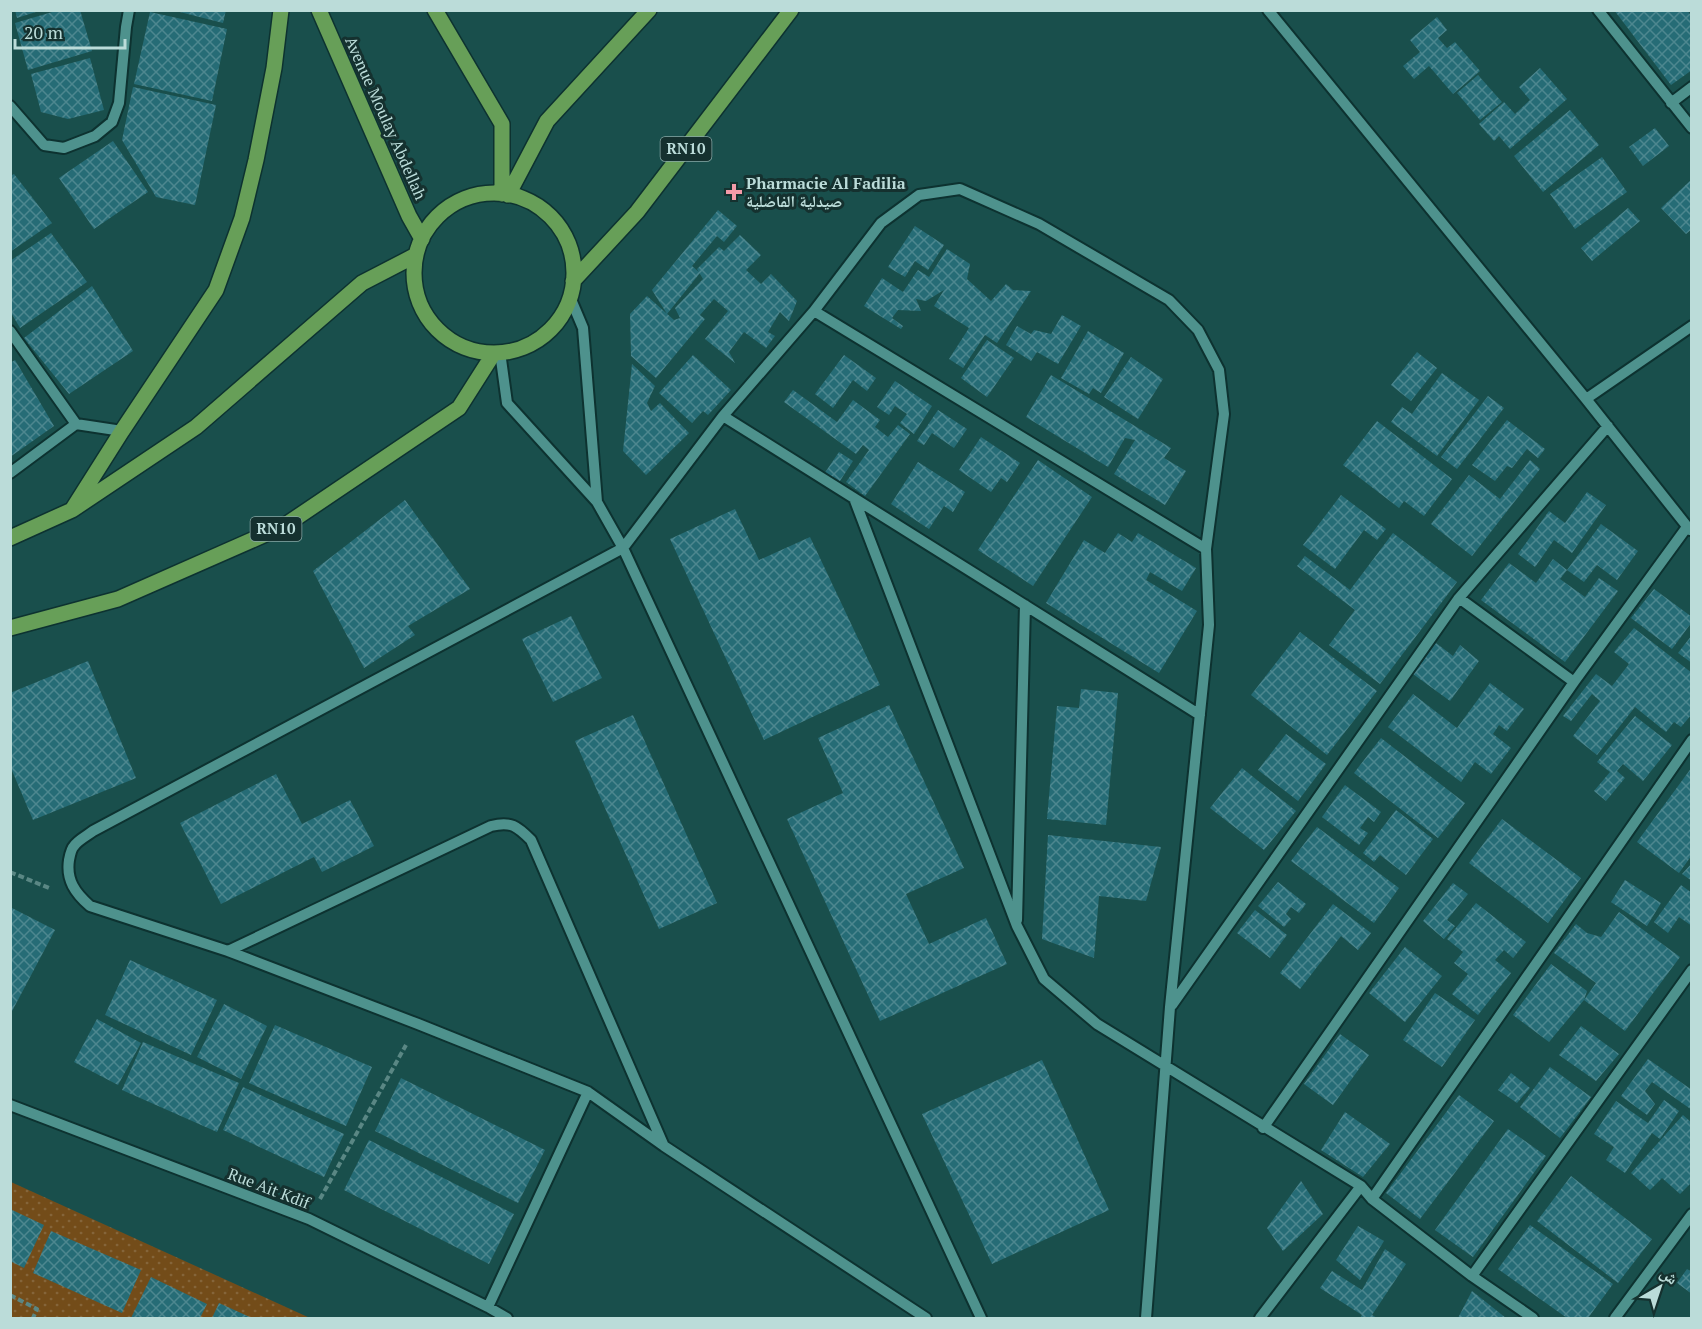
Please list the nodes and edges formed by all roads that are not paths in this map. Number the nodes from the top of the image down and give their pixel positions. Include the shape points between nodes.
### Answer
1 (129, 10) edge
2 (281, 10) edge
3 (319, 10) edge
4 (435, 10) edge
5 (649, 10) edge
6 (791, 10) edge
7 (1268, 10) edge
8 (1598, 10) edge
9 (1692, 87) edge
10 (1671, 103) junction
11 (10, 106) edge
12 (1692, 128) edge
13 (505, 194) junction
14 (422, 239) junction
15 (416, 255) junction
16 (573, 281) junction
17 (570, 297) junction
18 (814, 311) junction
19 (1692, 326) edge
20 (10, 331) edge
21 (14, 345) edge
22 (497, 352) junction
23 (1586, 399) junction
24 (723, 416) junction
25 (76, 424) junction
26 (1608, 426) junction
27 (122, 431) junction
28 (10, 473) edge
29 (854, 498) junction
30 (597, 502) junction
31 (72, 510) junction
32 (1689, 530) edge
33 (10, 538) edge
34 (623, 549) junction
35 (1206, 549) junction
36 (1459, 598) junction
37 (1025, 605) junction
38 (10, 628) edge
39 (1574, 682) junction
40 (1200, 715) junction
41 (1692, 740) edge
42 (1017, 926) junction
43 (228, 951) junction
44 (1692, 970) edge
45 (1170, 1007) junction
46 (1166, 1068) junction
47 (588, 1092) junction
48 (10, 1105) edge
49 (1263, 1128) junction
50 (664, 1146) junction
51 (1361, 1186) junction
52 (1372, 1199) junction
53 (1692, 1214) edge
54 (1472, 1276) junction
55 (488, 1307) junction
56 (507, 1318) edge
57 (926, 1318) edge
58 (981, 1318) edge
59 (1146, 1318) edge
60 (1260, 1318) edge
61 (1533, 1318) edge
62 (1615, 1318) edge

1 - 11 street via 119,103 112,122 95,136 64,148 45,145
2 - 27 main road via 256,160 242,218 216,290
3 - 14 main road, Avenue Moulay Abdellah
4 - 13 main road via 502,124
5 - 13 main road via 547,121
6 - 16 main road, RN10 via 637,213
7 - 23 street
8 - 10 street
9 - 10 street
10 - 12 street
13 - 14 main road via 474,195 457,202 430,224
13 - 16 main road via 525,199 552,219 569,247
14 - 15 main road
15 - 22 main road via 417,294 438,329 454,342 474,350
15 - 31 main road via 362,283 196,427
16 - 17 main road
17 - 22 main road via 564,312 541,338 511,351
17 - 30 street via 583,328
18 - 24 street
18 - 35 street
18 - 35 street via 882,223 919,195 960,189 1039,224 1169,300 1198,330 1219,370 1224,414
19 - 23 street
20 - 21 street
21 - 25 street
22 - 30 street via 507,403
22 - 38 main road, RN10 via 459,408 284,526 118,599
23 - 26 street
24 - 29 street
24 - 34 street
25 - 27 street
25 - 28 street
26 - 32 street
26 - 36 street
27 - 31 main road
29 - 37 street
29 - 42 street
30 - 34 street
31 - 33 main road
32 - 39 street
34 - 43 street via 93,831 74,846 69,877 90,906
34 - 58 street
35 - 40 street via 1209,625
36 - 39 street
36 - 45 street
37 - 40 street
37 - 42 street
39 - 49 street
40 - 45 street
41 - 52 street
42 - 46 street via 1044,980 1097,1024
43 - 47 street
43 - 50 street via 491,826 504,823 518,827 531,840
44 - 54 street
45 - 46 street
46 - 49 street
46 - 59 street
47 - 50 street
47 - 55 street
48 - 55 street, Rue Ait Kdif via 309,1219
49 - 51 street
50 - 57 street
51 - 52 street
51 - 60 street
52 - 54 street
53 - 62 street
54 - 61 street
55 - 56 street, Rue Ait Kdif

